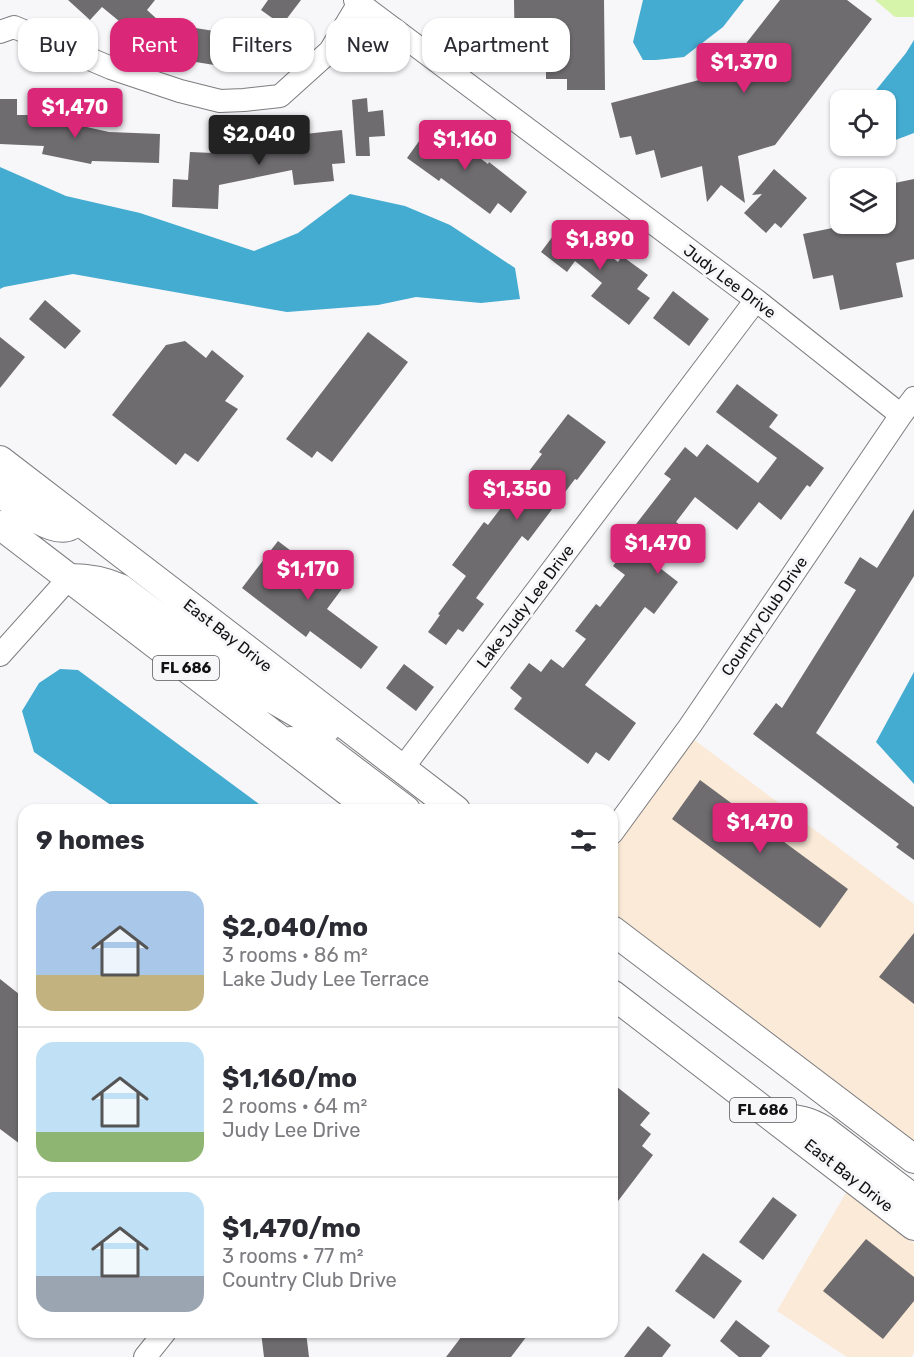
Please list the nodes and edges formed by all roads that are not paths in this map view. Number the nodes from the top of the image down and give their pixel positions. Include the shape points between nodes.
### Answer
1 (357, 2) edge
2 (0, 32) edge
3 (756, 300) junction
4 (907, 406) edge
5 (0, 460) edge
6 (0, 492) edge
7 (77, 520) junction
8 (0, 525) edge
9 (69, 578) junction
10 (0, 655) edge
11 (353, 731) junction
12 (282, 741) junction
13 (402, 769) junction
14 (364, 804) edge
15 (398, 804) edge
16 (448, 804) edge
17 (618, 825) edge
18 (618, 935) edge
19 (618, 999) edge
20 (775, 1119) junction
21 (914, 1159) edge
22 (914, 1199) edge
23 (914, 1226) edge
24 (160, 1338) edge
25 (145, 1357) edge

1 - 2 street via 330,51 280,96 244,100 220,101 180,91 111,68 14,27
1 - 3 street, Judy Lee Drive
3 - 4 street, Judy Lee Drive
3 - 13 street, Lake Judy Lee Drive
4 - 17 street, Country Club Drive via 690,726
5 - 7 main road, East Bay Drive / FL 686
6 - 7 main road via 54,527 70,526
7 - 11 main road, East Bay Drive / FL 686
8 - 9 main road, FL 686
9 - 10 street
9 - 11 main road via 95,580 120,588 247,684 321,725 338,732
9 - 12 main road, FL 686
11 - 13 main road, East Bay Drive / FL 686
12 - 14 main road, FL 686
12 - 15 main road via 310,743 328,751
13 - 16 main road, East Bay Drive / FL 686
18 - 21 main road, FL 686
19 - 20 main road, East Bay Drive / FL 686
20 - 22 main road via 798,1118 824,1130
20 - 23 main road, East Bay Drive / FL 686
24 - 25 street

